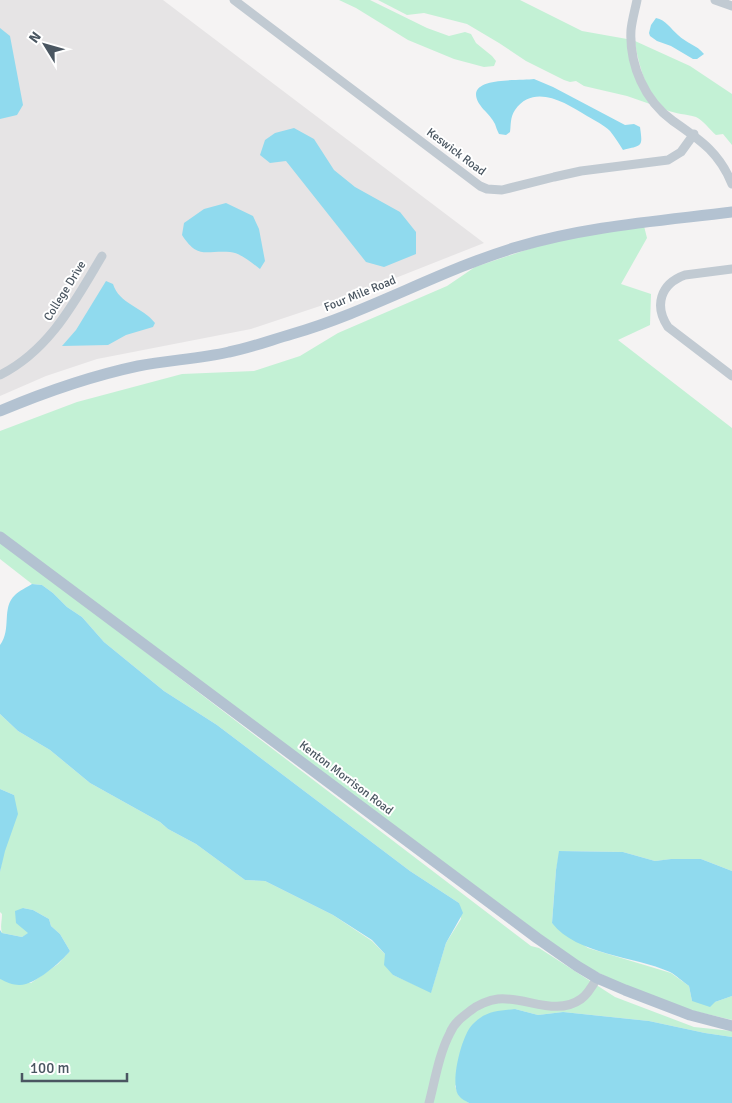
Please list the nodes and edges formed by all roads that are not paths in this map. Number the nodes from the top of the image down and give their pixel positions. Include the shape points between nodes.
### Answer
1 (234, 0) edge
2 (637, 0) edge
3 (715, 0) edge
4 (732, 6) edge
5 (694, 134) junction
6 (732, 184) edge
7 (732, 212) edge
8 (102, 256) dead end
9 (732, 269) edge
10 (0, 375) edge
11 (732, 376) edge
12 (0, 411) edge
13 (0, 537) edge
14 (598, 978) junction
15 (732, 1026) edge
16 (429, 1103) edge

1 - 5 street, Keswick Road via 487,189 502,190 572,173 668,160 681,152
2 - 5 street via 631,44 640,81 662,112
3 - 4 street
5 - 6 street via 713,151
7 - 12 main road, Four Mile Road via 603,227 552,237 488,258 311,329 230,352 138,366 85,379
8 - 10 street, College Drive via 65,318 51,335 17,365
9 - 11 street via 678,278 663,292 660,306 668,327
13 - 14 main road, Kenton Morrison Road via 538,938
14 - 15 main road, Kenton Morrison Road via 690,1015
14 - 16 street via 581,999 568,1005 499,998 474,1008 458,1020 450,1032

